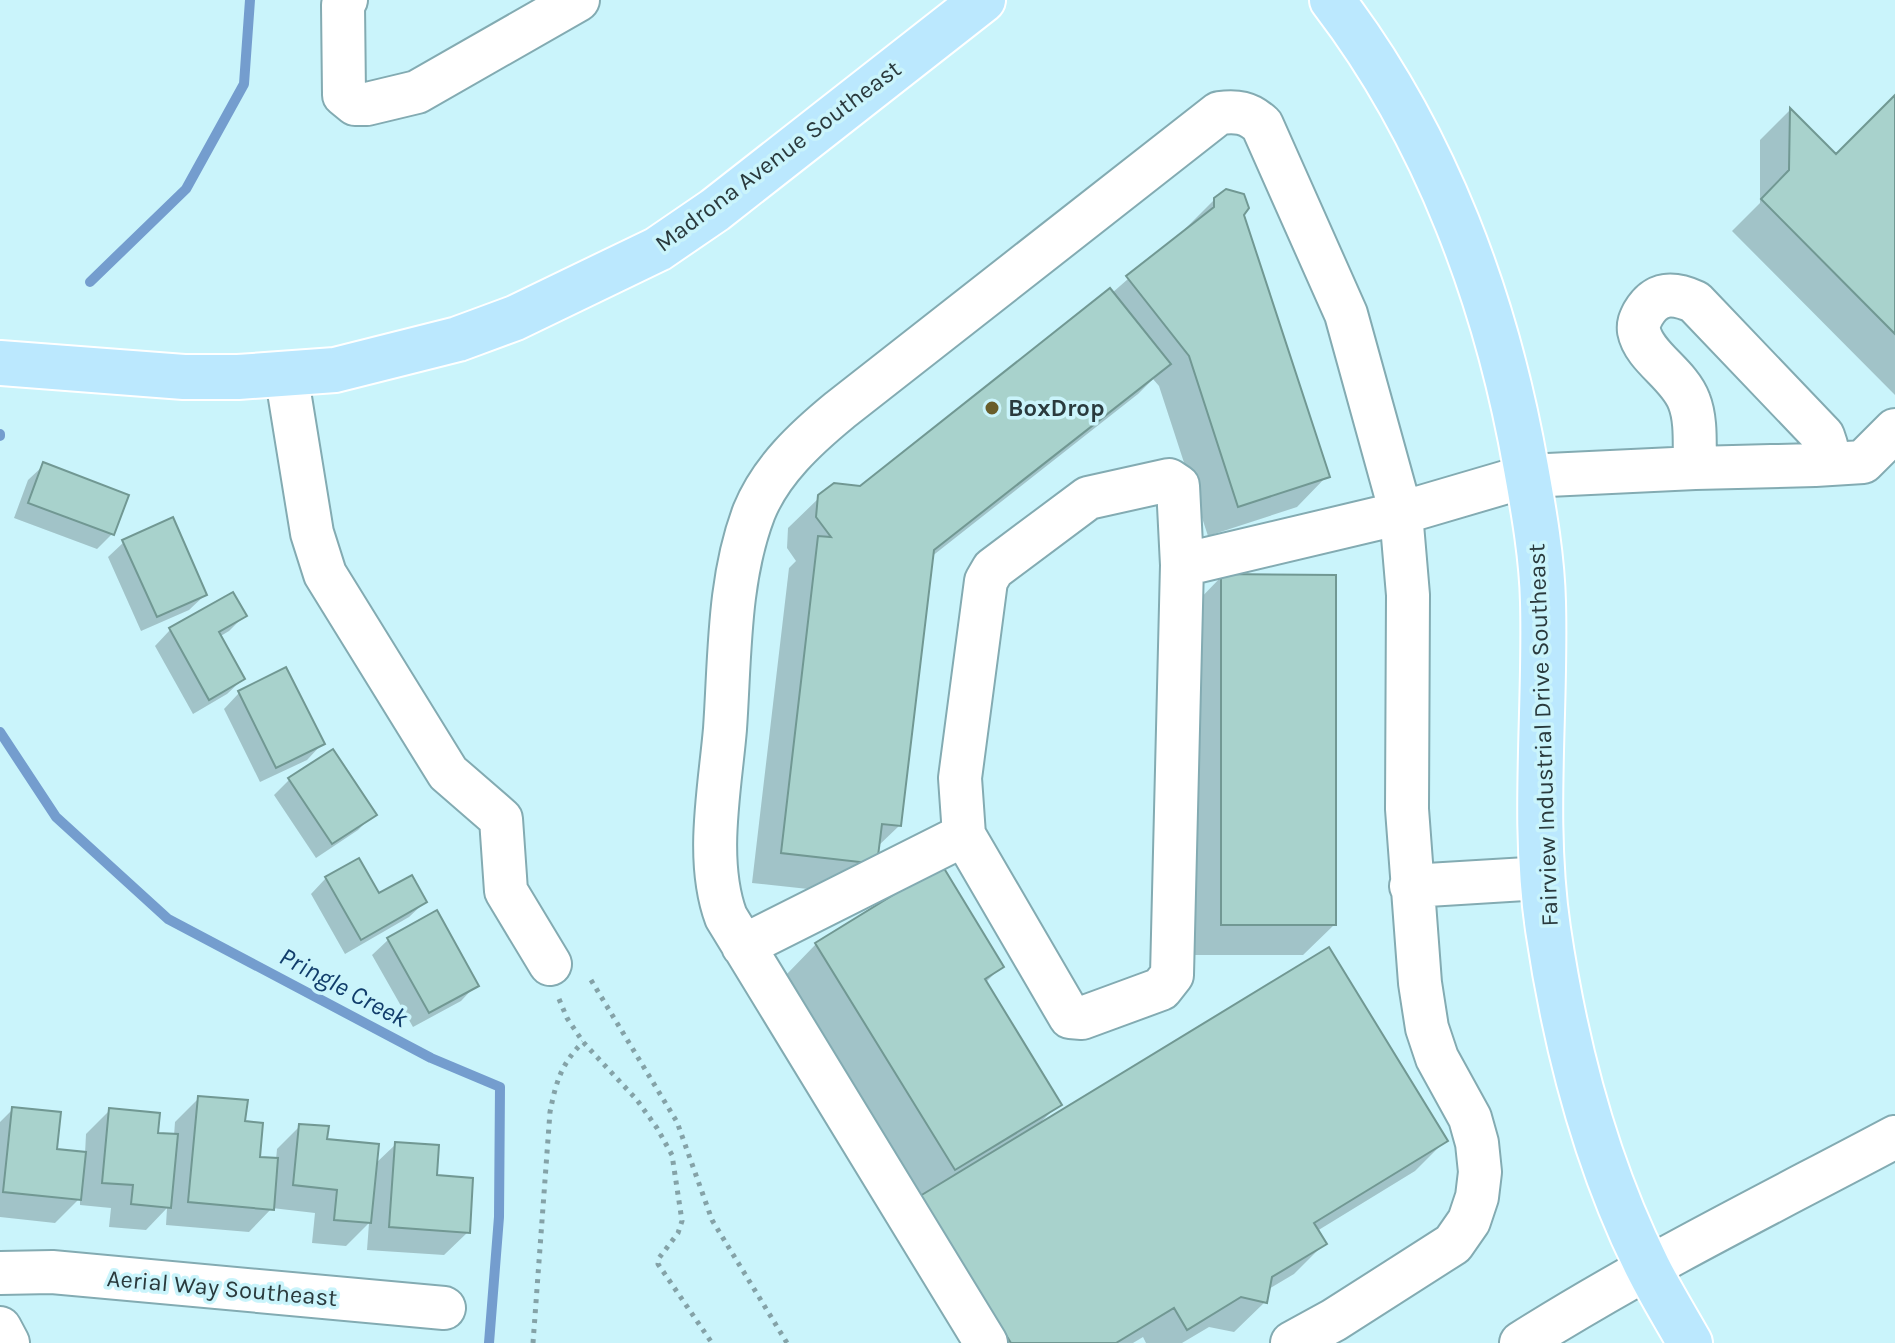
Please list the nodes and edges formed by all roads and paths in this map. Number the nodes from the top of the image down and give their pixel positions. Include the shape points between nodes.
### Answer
1 (346, 0) edge
2 (578, 0) edge
3 (1332, 0) edge
4 (973, 3) edge
5 (0, 363) edge
6 (286, 373) junction
7 (1895, 430) edge
8 (1815, 465) junction
9 (1695, 468) junction
10 (1527, 476) junction
11 (1401, 513) junction
12 (1182, 565) junction
13 (964, 835) junction
14 (1543, 878) junction
15 (1411, 886) junction
16 (743, 946) junction
17 (550, 964) joint
18 (591, 980) dead end
19 (583, 1042) junction
20 (1895, 1137) edge
21 (1648, 1267) junction
22 (0, 1273) edge
23 (444, 1308) dead end
24 (0, 1328) edge
25 (1341, 1331) edge
26 (8, 1343) edge
27 (533, 1343) edge
28 (712, 1343) edge
29 (787, 1343) edge
30 (986, 1343) edge
31 (1292, 1343) edge
32 (1521, 1343) edge
33 (1690, 1343) edge

1 - 2 street via 344,95 355,104 367,104 417,92
3 - 10 main road, Fairview Industrial Drive Southeast via 1399,105 1451,205 1497,333
4 - 6 main road, Madrona Avenue Southeast via 715,210 658,249 515,318 458,339 335,370
5 - 6 main road, Madrona Avenue Southeast via 184,377
6 - 17 street via 312,533 325,574 448,773 501,819 506,891
7 - 8 street via 1863,462
8 - 9 street
8 - 9 street via 1826,445 1823,436 1695,302 1669,294 1650,301 1639,334 1644,346 1681,383 1690,403
9 - 10 street
10 - 11 street
10 - 14 main road, Fairview Industrial Drive Southeast via 1543,599
11 - 12 street
11 - 15 street via 1408,595
11 - 16 street via 1346,314 1262,125 1251,115 1219,113 840,410 802,442 774,476 755,510 736,578 716,843 719,898
12 - 13 street via 1178,486 1169,480 1088,498 993,569 986,581 961,764
12 - 13 street via 1168,984 1082,1018 1070,1017
13 - 16 street
14 - 15 street
14 - 21 main road, Fairview Industrial Drive Southeast via 1558,993 1576,1068 1604,1161
15 - 25 street via 1427,1028 1470,1118 1480,1172 1477,1197 1453,1244
16 - 30 street
17 - 19 path via 563,1009
18 - 29 path via 677,1122 712,1220
19 - 27 path via 564,1063 550,1112
19 - 28 path via 637,1100 672,1155 682,1221 658,1264
20 - 21 street
21 - 32 street
21 - 33 main road, Fairview Industrial Drive Southeast
22 - 23 street, Aerial Way Southeast via 52,1272
24 - 26 street
25 - 31 street

